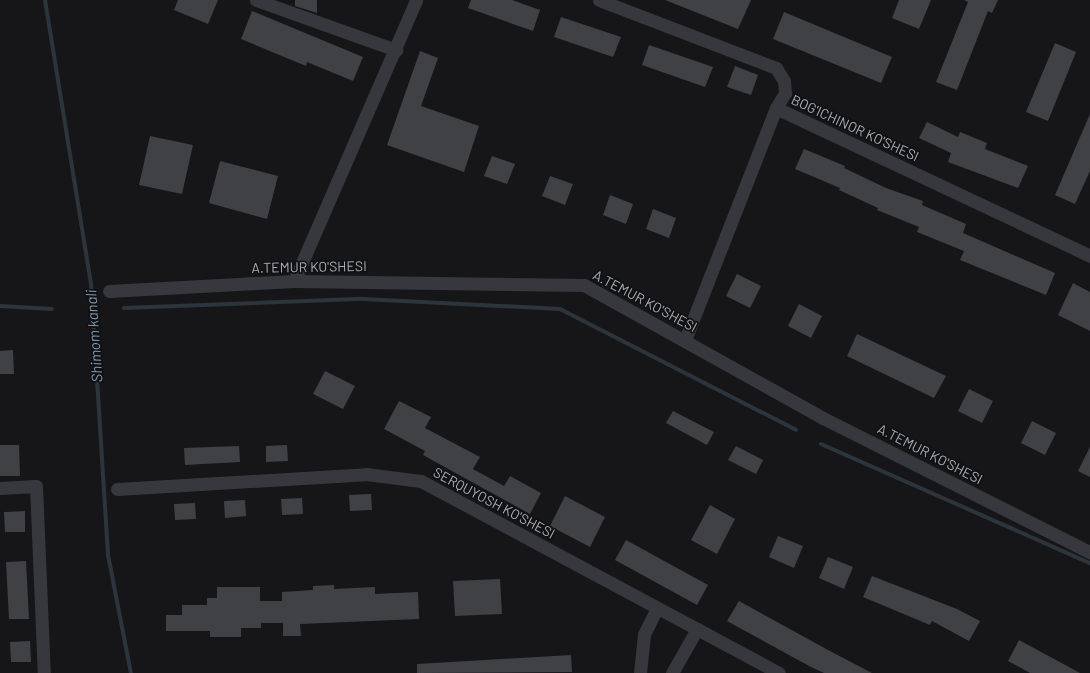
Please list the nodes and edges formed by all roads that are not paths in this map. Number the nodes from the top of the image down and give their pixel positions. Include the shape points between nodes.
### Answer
1 (256, 0) edge
2 (416, 0) edge
3 (599, 0) edge
4 (282, 5) edge
5 (396, 50) junction
6 (776, 108) junction
7 (1090, 256) edge
8 (294, 281) junction
9 (109, 291) dead end
10 (685, 340) junction
11 (0, 488) edge
12 (117, 489) dead end
13 (1090, 552) edge
14 (658, 608) junction
15 (697, 629) junction
16 (44, 673) edge
17 (640, 673) edge
18 (672, 673) edge
19 (780, 673) edge

1 - 4 street
2 - 5 street
3 - 6 street, BOG'ICHINOR KO'SHESI via 776,68 784,81 785,93
4 - 5 street
5 - 8 street
6 - 7 street, BOG'ICHINOR KO'SHESI
6 - 10 street
8 - 9 street, A.TEMUR KO'SHESI
8 - 10 street, A.TEMUR KO'SHESI via 584,285
10 - 13 street, A.TEMUR KO'SHESI via 822,418
11 - 16 street via 36,486
12 - 14 street, SERQUYOSH KO'SHESI via 366,474 420,481
14 - 15 street, SERQUYOSH KO'SHESI
14 - 17 street via 644,634
15 - 18 street
15 - 19 street, SERQUYOSH KO'SHESI

